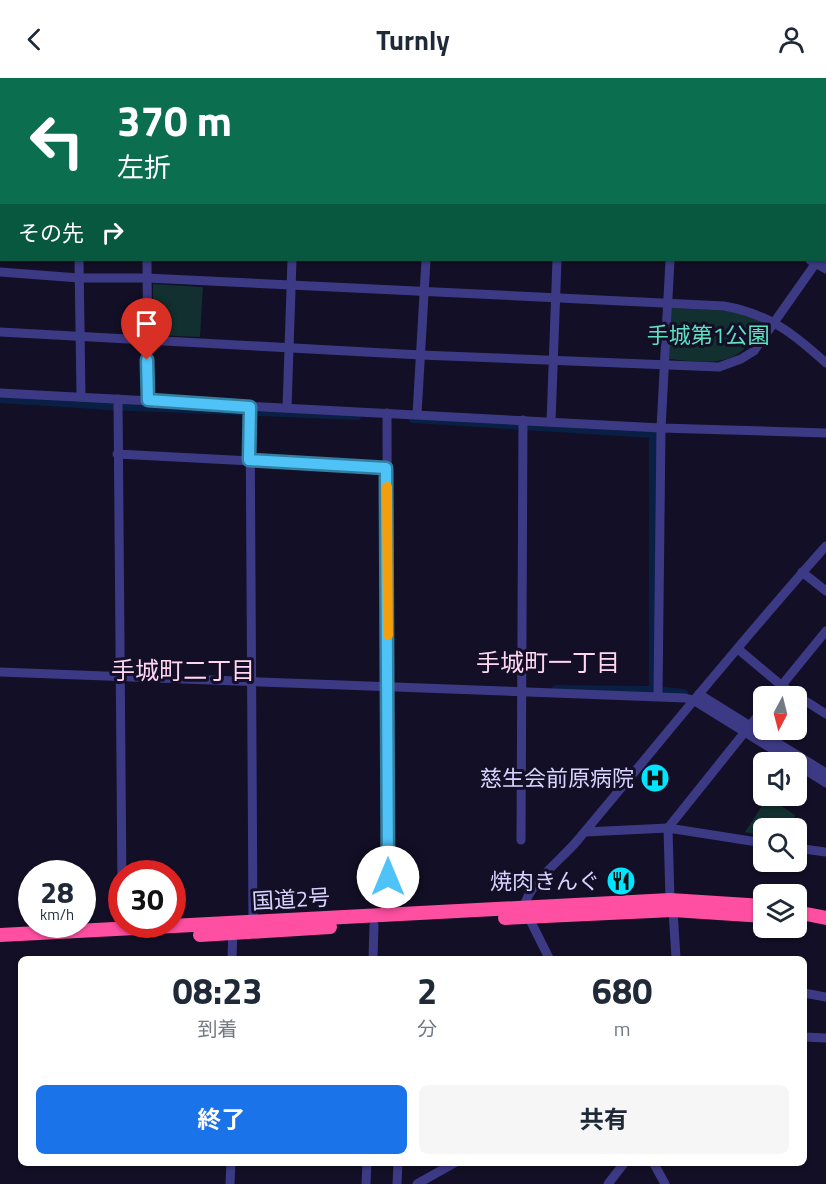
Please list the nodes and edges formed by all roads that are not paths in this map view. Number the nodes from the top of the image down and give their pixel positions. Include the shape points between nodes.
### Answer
1 (79, 261) edge
2 (147, 261) edge
3 (292, 261) edge
4 (426, 261) edge
5 (557, 261) edge
6 (670, 261) edge
7 (818, 261) edge
8 (0, 272) edge
9 (79, 278) junction
10 (147, 278) junction
11 (291, 285) junction
12 (424, 293) junction
13 (555, 298) junction
14 (668, 303) junction
15 (777, 322) junction
16 (0, 332) edge
17 (80, 337) junction
18 (147, 341) junction
19 (289, 347) junction
20 (421, 355) junction
21 (553, 360) junction
22 (826, 363) edge
23 (664, 364) junction
24 (0, 393) edge
25 (81, 397) junction
26 (118, 399) junction
27 (148, 400) junction
28 (250, 407) junction
29 (287, 408) junction
30 (387, 413) junction
31 (417, 414) junction
32 (523, 420) junction
33 (551, 422) junction
34 (661, 428) junction
35 (826, 433) edge
36 (117, 454) junction
37 (249, 460) junction
38 (386, 468) junction
39 (826, 546) edge
40 (802, 572) junction
41 (826, 591) edge
42 (826, 631) edge
43 (738, 650) junction
44 (0, 672) edge
45 (118, 677) junction
46 (253, 682) junction
47 (782, 686) joint
48 (389, 688) junction
49 (522, 692) junction
50 (658, 696) junction
51 (696, 697) junction
52 (807, 702) edge
53 (826, 714) edge
54 (753, 722) edge
55 (748, 728) junction
56 (780, 752) edge
57 (807, 771) edge
58 (826, 772) edge
59 (826, 783) edge
60 (668, 828) junction
61 (585, 832) junction
62 (521, 840) dead end
63 (753, 841) edge
64 (807, 849) edge
65 (826, 852) edge
66 (121, 860) edge
67 (388, 900) dead end
68 (671, 905) junction
69 (753, 906) edge
70 (526, 912) junction
71 (807, 914) edge
72 (753, 915) edge
73 (826, 918) edge
74 (253, 922) junction
75 (807, 924) edge
76 (374, 925) junction
77 (826, 927) edge
78 (233, 928) junction
79 (0, 935) edge
80 (0, 945) edge
81 (232, 956) edge
82 (373, 956) edge
83 (548, 956) edge
84 (676, 956) edge
85 (807, 994) edge
86 (826, 997) edge
87 (826, 1035) edge
88 (807, 1037) edge
89 (231, 1166) edge
90 (367, 1166) edge
91 (398, 1166) edge
92 (449, 1166) edge
93 (622, 1166) edge
94 (655, 1166) edge
95 (230, 1184) edge
96 (366, 1184) edge
97 (397, 1184) edge
98 (417, 1184) edge
99 (608, 1184) edge
100 (665, 1184) edge

1 - 9 street
2 - 10 street
3 - 11 street
4 - 12 street
5 - 13 street
6 - 14 street
7 - 15 street
8 - 9 street
9 - 10 street
9 - 17 street
10 - 11 street
10 - 18 street
11 - 12 street
11 - 19 street
12 - 13 street
12 - 20 street
13 - 14 street
13 - 21 street
14 - 15 street via 745,309
14 - 23 street
15 - 22 street
15 - 23 street via 754,351 728,365
16 - 17 street
17 - 18 street
17 - 25 street
18 - 19 street
18 - 27 street
19 - 20 street
19 - 29 street
20 - 21 street
20 - 31 street
21 - 23 street
21 - 33 street
23 - 34 street
24 - 25 street
25 - 26 street
26 - 27 street
26 - 36 street
27 - 28 street
28 - 29 street
28 - 37 street
29 - 30 street
30 - 31 street
30 - 38 street
31 - 32 street
32 - 33 street
32 - 49 street
33 - 34 street
34 - 35 street
34 - 50 street
36 - 37 street
36 - 45 street
37 - 38 street
37 - 46 street
38 - 48 street
39 - 40 street
40 - 41 street
40 - 43 street
42 - 47 street
43 - 47 street
43 - 51 street
44 - 45 street
45 - 46 street
45 - 66 street
46 - 48 street
46 - 74 street
48 - 49 street
48 - 67 street
49 - 50 street
49 - 62 street
50 - 51 street
51 - 55 street
51 - 61 street
52 - 53 street
54 - 55 street
55 - 56 street
55 - 58 street
55 - 60 street
57 - 59 street
60 - 61 street
60 - 63 street
60 - 68 street
61 - 70 street via 529,892
64 - 65 street
68 - 69 highway, 国道2号
68 - 70 highway, 国道2号
68 - 72 highway, 国道2号
68 - 84 street
70 - 74 highway, 国道2号
70 - 76 highway, 国道2号
70 - 83 street
71 - 73 highway
74 - 78 highway, 国道2号
75 - 77 highway
76 - 78 highway, 国道2号
76 - 82 street
78 - 79 highway, 国道2号
78 - 80 highway, 国道2号
78 - 81 street
85 - 86 street
87 - 88 street
89 - 95 street
90 - 96 street
91 - 97 street
92 - 98 street
93 - 99 street
94 - 100 street

